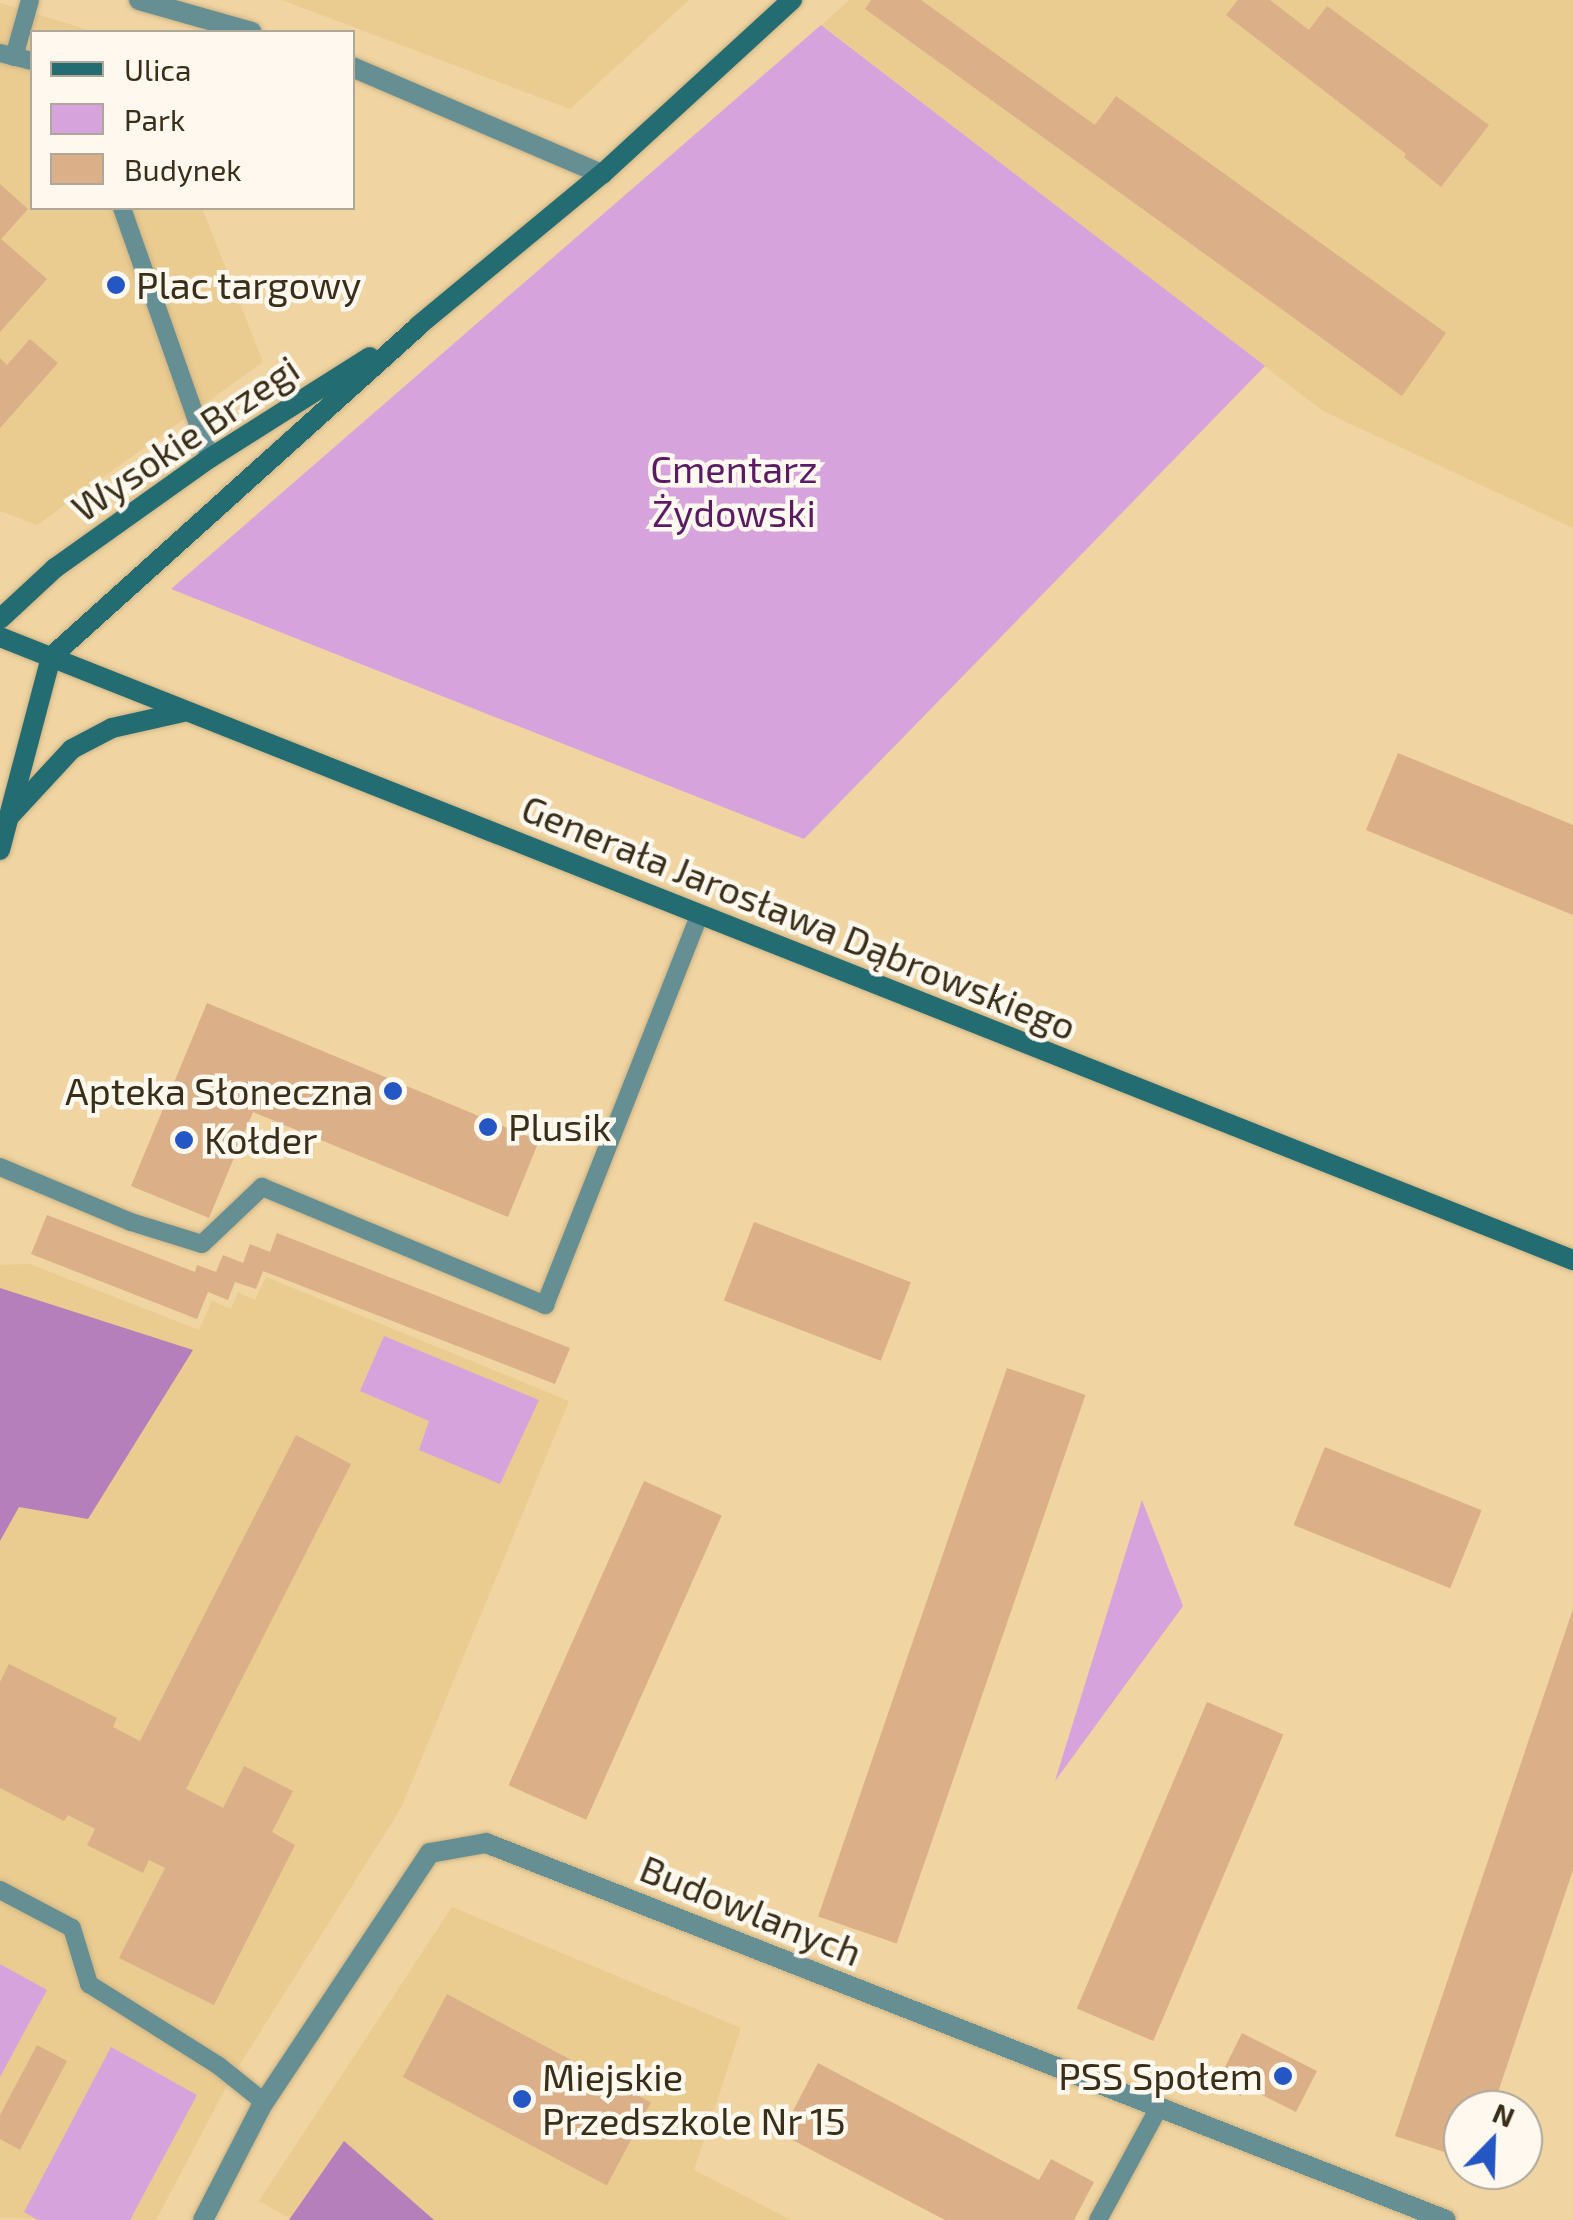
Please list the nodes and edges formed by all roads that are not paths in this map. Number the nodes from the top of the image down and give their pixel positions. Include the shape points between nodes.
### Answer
1 (30, 0) edge
2 (140, 0) edge
3 (792, 0) edge
4 (216, 28) edge
5 (16, 57) edge
6 (355, 68) edge
7 (602, 174) junction
8 (123, 210) edge
9 (418, 326) junction
10 (210, 458) junction
11 (0, 619) edge
12 (0, 636) edge
13 (50, 658) junction
14 (183, 712) junction
15 (8, 818) junction
16 (0, 850) edge
17 (700, 916) junction
18 (0, 1167) edge
19 (1573, 1260) edge
20 (0, 1890) edge
21 (264, 2102) junction
22 (1158, 2109) junction
23 (203, 2220) edge
24 (1098, 2220) edge
25 (1446, 2220) edge

1 - 5 lane
2 - 4 street
3 - 7 street, Wysokie Brzegi
6 - 7 street
7 - 9 street, Wysokie Brzegi
8 - 10 lane
9 - 10 street, Wysokie Brzegi
9 - 13 street, Wysokie Brzegi
10 - 11 street, Wysokie Brzegi via 55,568
12 - 13 street, Generała Jarosława Dąbrowskiego
13 - 14 street, Generała Jarosława Dąbrowskiego
13 - 15 street
14 - 15 street via 112,728 72,749
14 - 17 street, Generała Jarosława Dąbrowskiego
15 - 16 street
17 - 18 lane via 545,1305 262,1187 202,1244
17 - 19 street, Generała Jarosława Dąbrowskiego
20 - 21 lane via 72,1928 89,1984
21 - 22 street, Budowlanych via 430,1853 486,1842
21 - 23 street, Budowlanych
22 - 24 lane
22 - 25 street, Budowlanych

